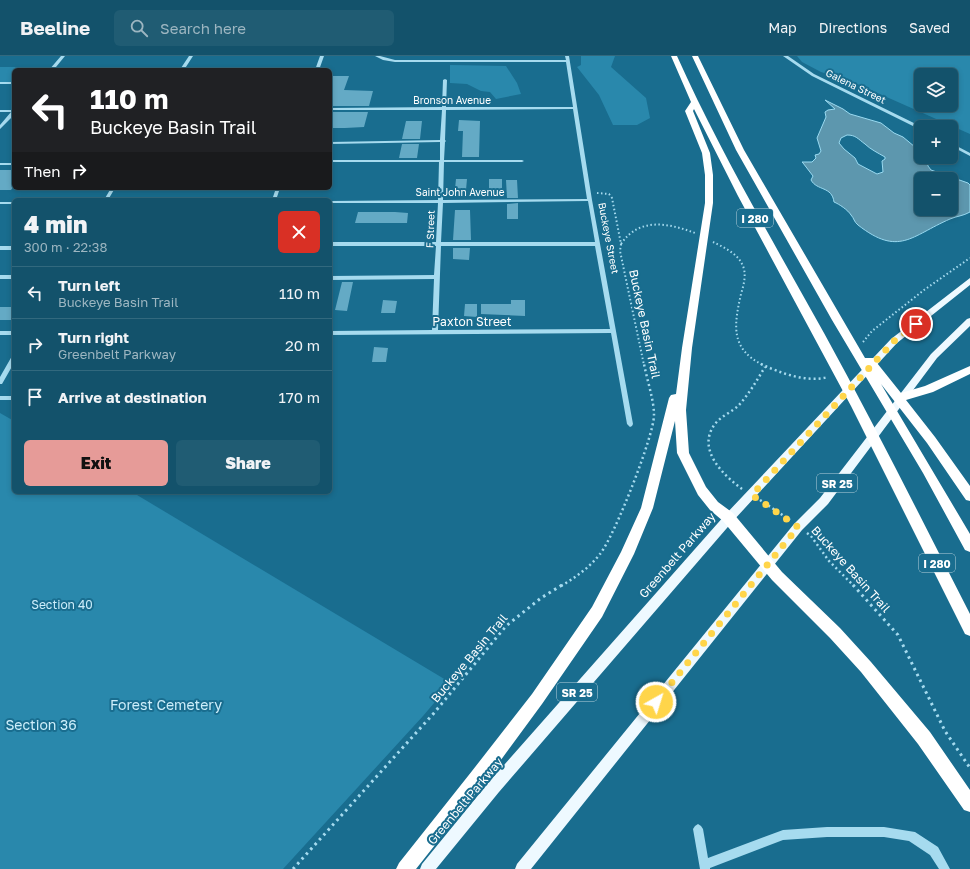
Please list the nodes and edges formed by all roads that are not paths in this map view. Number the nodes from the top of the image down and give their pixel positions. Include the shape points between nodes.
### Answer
1 (63, 56) edge
2 (191, 56) edge
3 (322, 56) edge
4 (377, 56) edge
5 (674, 56) edge
6 (694, 56) edge
7 (785, 56) edge
8 (566, 58) edge
9 (53, 68) edge
10 (184, 68) edge
11 (318, 68) edge
12 (445, 80) dead end
13 (12, 83) edge
14 (0, 84) edge
15 (694, 103) junction
16 (575, 108) junction
17 (445, 109) junction
18 (332, 110) edge
19 (0, 111) edge
20 (12, 111) edge
21 (12, 113) edge
22 (914, 125) edge
23 (0, 128) edge
24 (444, 141) junction
25 (332, 143) edge
26 (958, 148) edge
27 (970, 155) edge
28 (332, 161) edge
29 (522, 161) dead end
30 (443, 162) junction
31 (0, 164) edge
32 (12, 164) edge
33 (590, 200) junction
34 (440, 201) junction
35 (332, 202) edge
36 (0, 203) edge
37 (12, 203) edge
38 (439, 243) junction
39 (332, 244) edge
40 (598, 244) junction
41 (0, 248) edge
42 (12, 248) edge
43 (12, 277) edge
44 (437, 277) junction
45 (0, 278) edge
46 (332, 278) edge
47 (970, 281) edge
48 (837, 320) junction
49 (970, 321) edge
50 (970, 330) edge
51 (614, 331) junction
52 (435, 332) junction
53 (0, 333) edge
54 (12, 333) edge
55 (332, 333) edge
56 (687, 348) junction
57 (934, 356) junction
58 (12, 361) edge
59 (970, 370) edge
60 (0, 382) edge
61 (902, 397) junction
62 (0, 398) edge
63 (12, 398) edge
64 (630, 424) dead end
65 (970, 496) edge
66 (729, 518) junction
67 (970, 546) edge
68 (768, 565) junction
69 (970, 629) edge
70 (970, 804) edge
71 (698, 829) dead end
72 (704, 867) edge
73 (405, 869) edge
74 (427, 869) edge
75 (522, 869) edge
76 (945, 869) edge

1 - 9 street
2 - 10 street
3 - 11 street
4 - 8 street via 395,61
5 - 15 highway, I 280
6 - 48 highway, I 280 via 740,150
7 - 22 street, Galena Street via 813,75
8 - 16 street, Buckeye Street
12 - 17 street, F Street
13 - 14 street
15 - 56 highway via 689,111 706,153 709,203
15 - 69 highway, I 280 via 818,333
16 - 17 street, Bronson Avenue
16 - 33 street, Buckeye Street
17 - 18 street, Bronson Avenue
17 - 24 street, F Street
19 - 20 street
21 - 23 street
24 - 25 street
24 - 30 street, F Street
26 - 27 street
28 - 30 street
29 - 30 street
30 - 34 street, F Street
31 - 32 street
33 - 34 street, Saint John Avenue
33 - 40 street, Buckeye Street
34 - 35 street, Saint John Avenue
34 - 38 street, F Street
36 - 37 street
38 - 39 street
38 - 40 street
38 - 44 street, F Street
40 - 51 street, Buckeye Street
41 - 42 street
43 - 45 street
44 - 46 street
44 - 52 street, F Street
47 - 66 main road, Greenbelt Parkway / SR 25 via 894,341
48 - 65 highway via 931,440
48 - 67 highway, I 280
49 - 57 main road, SR 25
50 - 57 main road
51 - 52 street, Paxton Street
51 - 64 street, Buckeye Street
52 - 55 street, Paxton Street
53 - 54 street
56 - 66 highway via 680,410 683,453 702,491 714,506
56 - 73 highway via 647,508 597,612 537,699
57 - 61 main road, SR 25
58 - 60 street
59 - 61 highway via 929,389
61 - 68 main road, SR 25 via 824,501 798,527
62 - 63 street
66 - 68 highway
66 - 74 main road, Greenbelt Parkway / SR 25 via 494,787
68 - 70 highway via 866,667 924,738
68 - 75 main road, SR 25
71 - 72 street
72 - 76 street via 783,836 827,832 884,832 911,836 934,851

